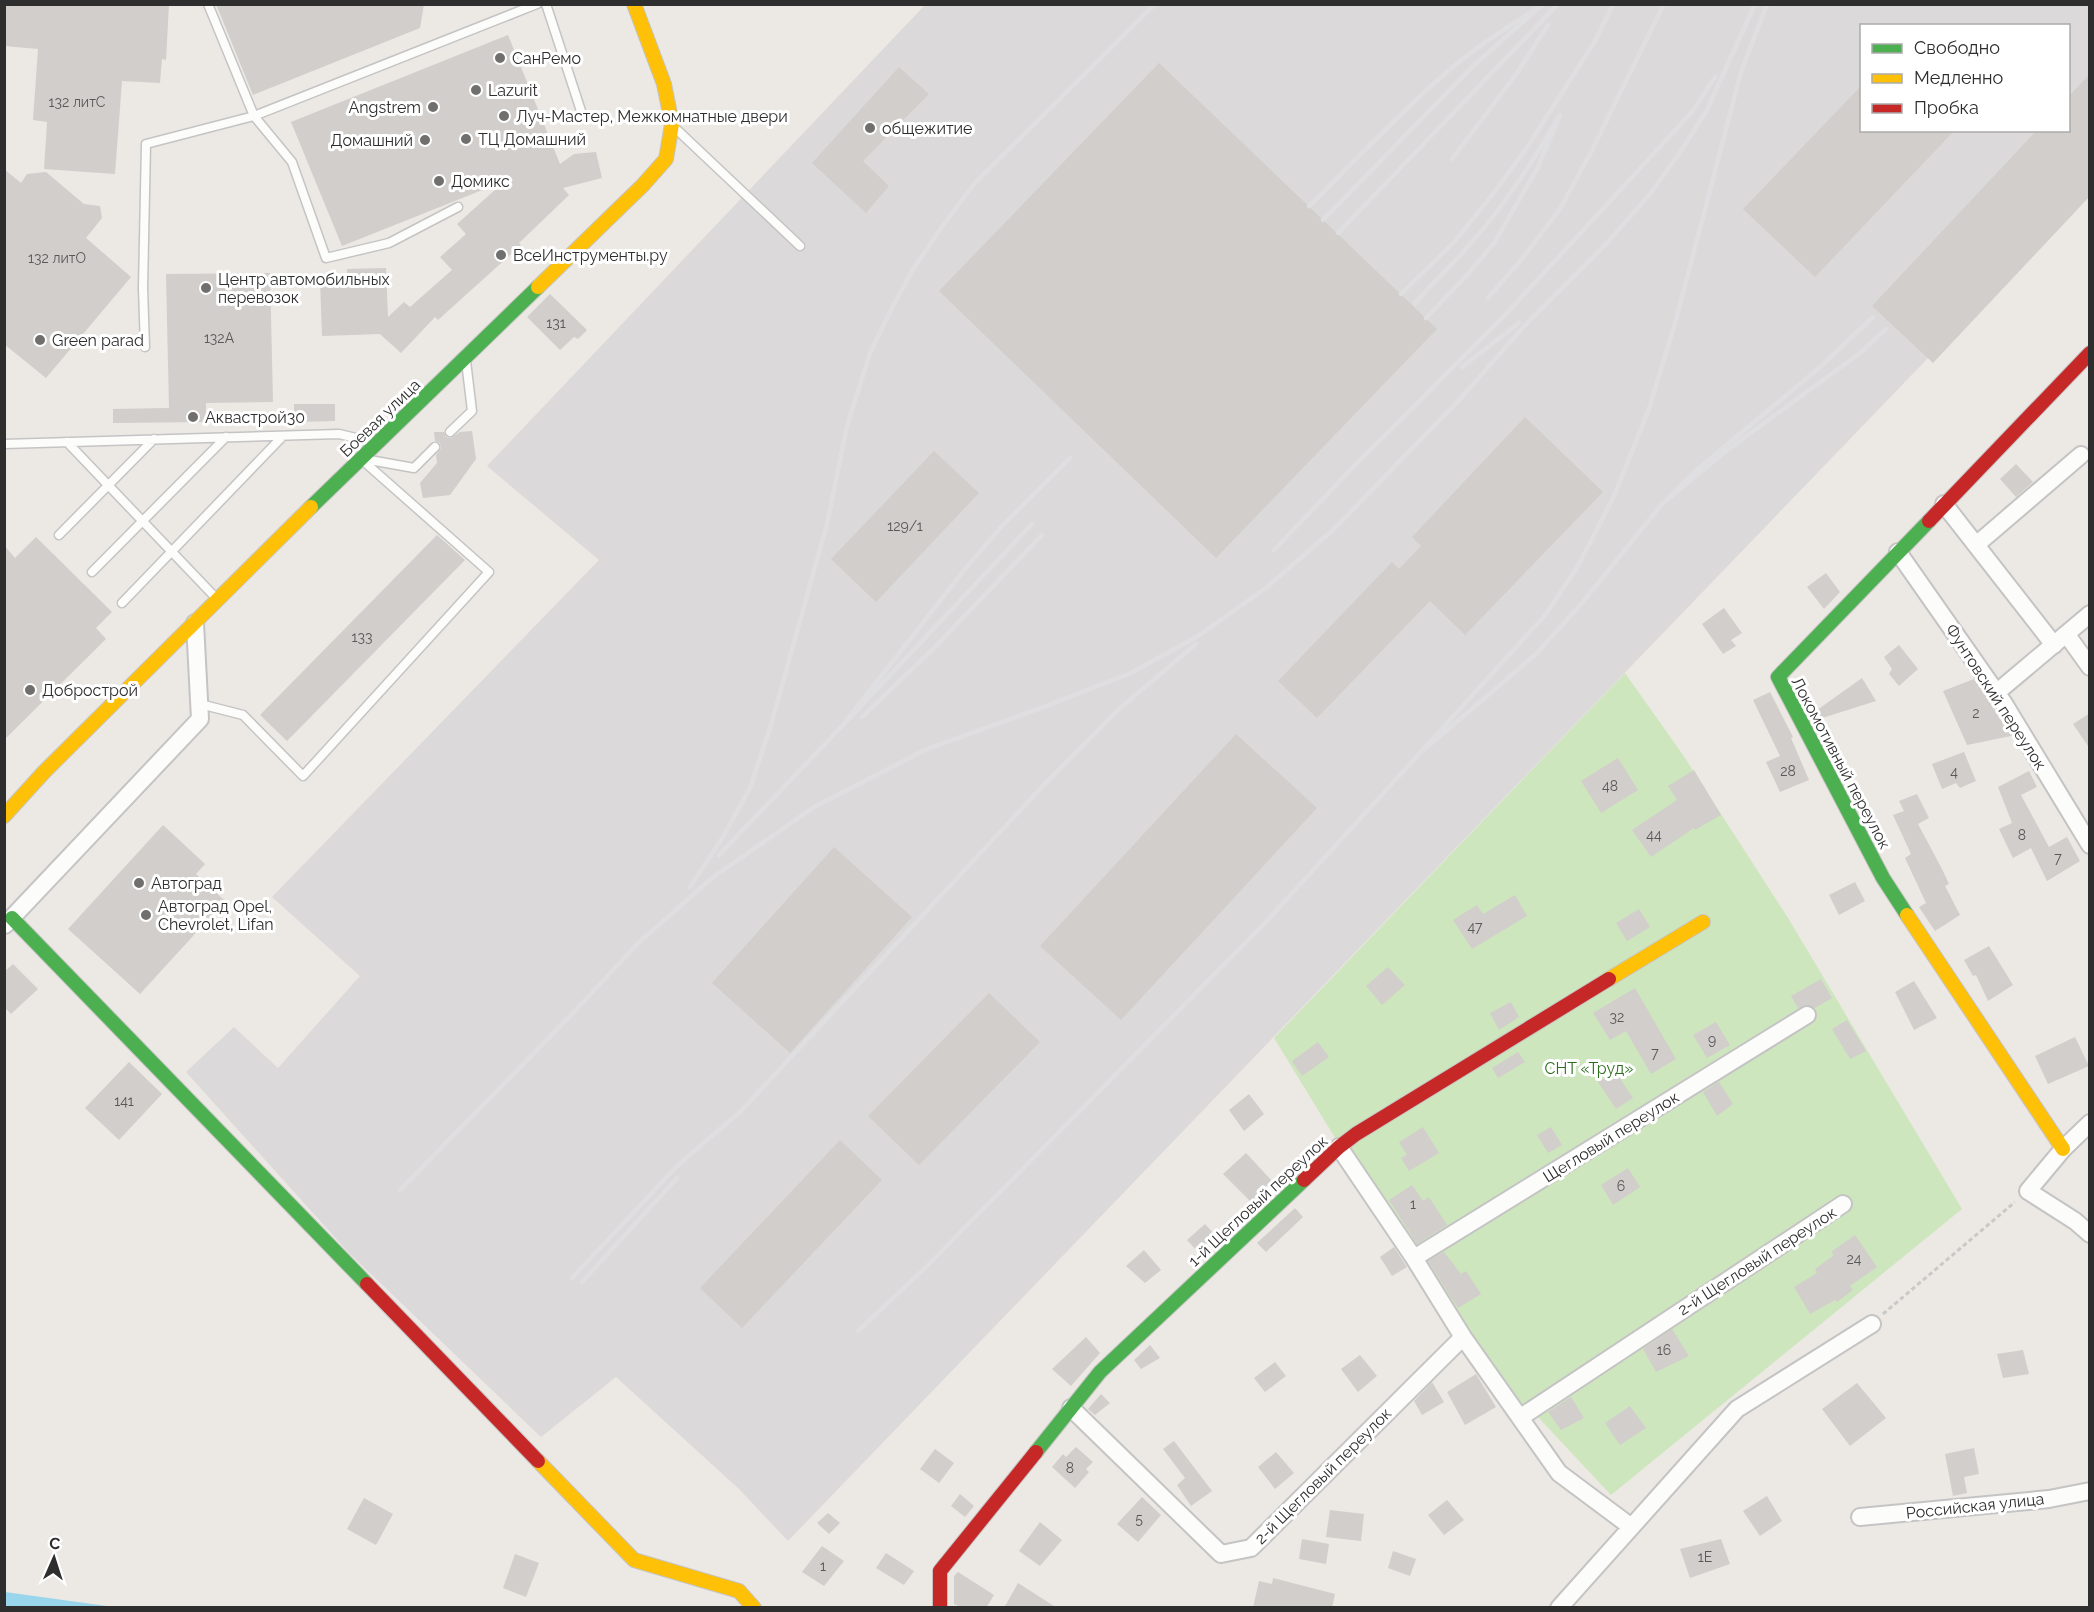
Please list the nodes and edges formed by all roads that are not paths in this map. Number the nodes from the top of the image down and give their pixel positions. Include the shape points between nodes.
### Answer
1 (208, 4) edge
2 (537, 4) edge
3 (546, 4) edge
4 (634, 4) edge
5 (254, 116) junction
6 (584, 117) dead end
7 (672, 124) junction
8 (458, 207) dead end
9 (800, 246) dead end
10 (145, 347) dead end
11 (2090, 353) edge
12 (465, 357) junction
13 (450, 432) dead end
14 (283, 436) junction
15 (226, 437) junction
16 (154, 440) junction
17 (67, 442) junction
18 (376, 443) junction
19 (4, 444) edge
20 (435, 447) dead end
21 (2080, 455) dead end
22 (361, 459) junction
23 (108, 485) junction
24 (1944, 504) junction
25 (143, 521) junction
26 (59, 535) dead end
27 (1976, 545) junction
28 (171, 552) junction
29 (1898, 552) junction
30 (92, 572) dead end
31 (218, 601) junction
32 (122, 603) dead end
33 (2090, 614) edge
34 (195, 623) junction
35 (2060, 640) junction
36 (2090, 667) edge
37 (1996, 693) junction
38 (200, 704) junction
39 (4, 816) edge
40 (2090, 845) edge
41 (8, 922) edge
42 (1703, 922) dead end
43 (1807, 1015) dead end
44 (2090, 1123) edge
45 (1339, 1148) junction
46 (2064, 1149) junction
47 (1844, 1204) dead end
48 (2090, 1234) edge
49 (1414, 1258) junction
50 (1872, 1324) road end
51 (1463, 1337) junction
52 (1071, 1408) junction
53 (1521, 1417) junction
54 (2090, 1491) edge
55 (1860, 1517) dead end
56 (1630, 1527) junction
57 (754, 1608) edge
58 (940, 1608) edge
59 (1559, 1608) edge

1 - 5 lane
2 - 5 lane
3 - 6 lane
4 - 7 street, Боевая улица via 664,84
5 - 8 lane via 292,162 326,258 389,243
5 - 10 lane via 146,144
7 - 9 lane
7 - 12 street, Боевая улица via 666,159 643,185
11 - 24 street, Локомотивный переулок
12 - 13 lane via 472,411
12 - 18 street, Боевая улица
14 - 15 lane
14 - 18 lane via 339,434
14 - 28 lane
15 - 16 lane
15 - 25 lane
16 - 17 lane
16 - 23 lane
17 - 19 lane
17 - 23 lane
18 - 22 street, Боевая улица
20 - 22 lane via 414,468
21 - 27 street
22 - 31 street, Боевая улица
22 - 38 lane via 489,572 303,776 243,715
23 - 25 lane
23 - 26 lane
24 - 27 street
24 - 29 street, Локомотивный переулок
25 - 28 lane
25 - 30 lane
27 - 35 street
28 - 31 lane
28 - 32 lane
29 - 37 street, Фунтовский переулок
29 - 46 street, Локомотивный переулок via 1778,677 1883,878
31 - 34 street, Боевая улица
33 - 35 street
34 - 38 street
34 - 39 street, Боевая улица
35 - 36 street
35 - 37 street
37 - 40 street, Фунтовский переулок
38 - 41 street via 200,719
41 - 57 street via 634,1560 739,1591
42 - 45 street, 1-й Щегловый переулок
43 - 49 street, Щегловый переулок
44 - 46 street
45 - 49 street
45 - 52 street, 1-й Щегловый переулок via 1100,1372
46 - 48 street via 2028,1191
47 - 53 street, 2-й Щегловый переулок
49 - 51 street
50 - 56 street via 1737,1409
51 - 52 street, 2-й Щегловый переулок via 1251,1548 1221,1554
51 - 53 street
52 - 58 street, 1-й Щегловый переулок via 940,1571
53 - 56 street via 1559,1473
54 - 55 street, Российская улица via 2049,1499
56 - 59 street

